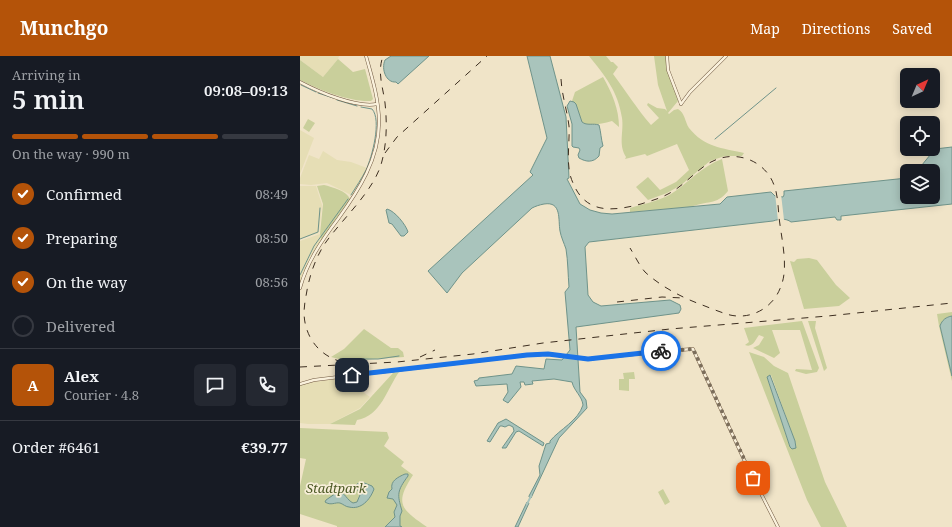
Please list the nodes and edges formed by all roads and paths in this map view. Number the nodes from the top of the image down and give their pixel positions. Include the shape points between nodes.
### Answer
1 (366, 56) edge
2 (667, 56) edge
3 (726, 56) edge
4 (300, 82) edge
5 (377, 104) junction
6 (300, 288) edge
7 (300, 384) edge
8 (778, 527) edge

1 - 5 street
2 - 3 street via 668,70 680,102
4 - 5 street via 352,102
5 - 6 street via 378,136 369,170 359,190 312,258
7 - 8 street via 314,380 460,362 541,355 582,359 693,349

